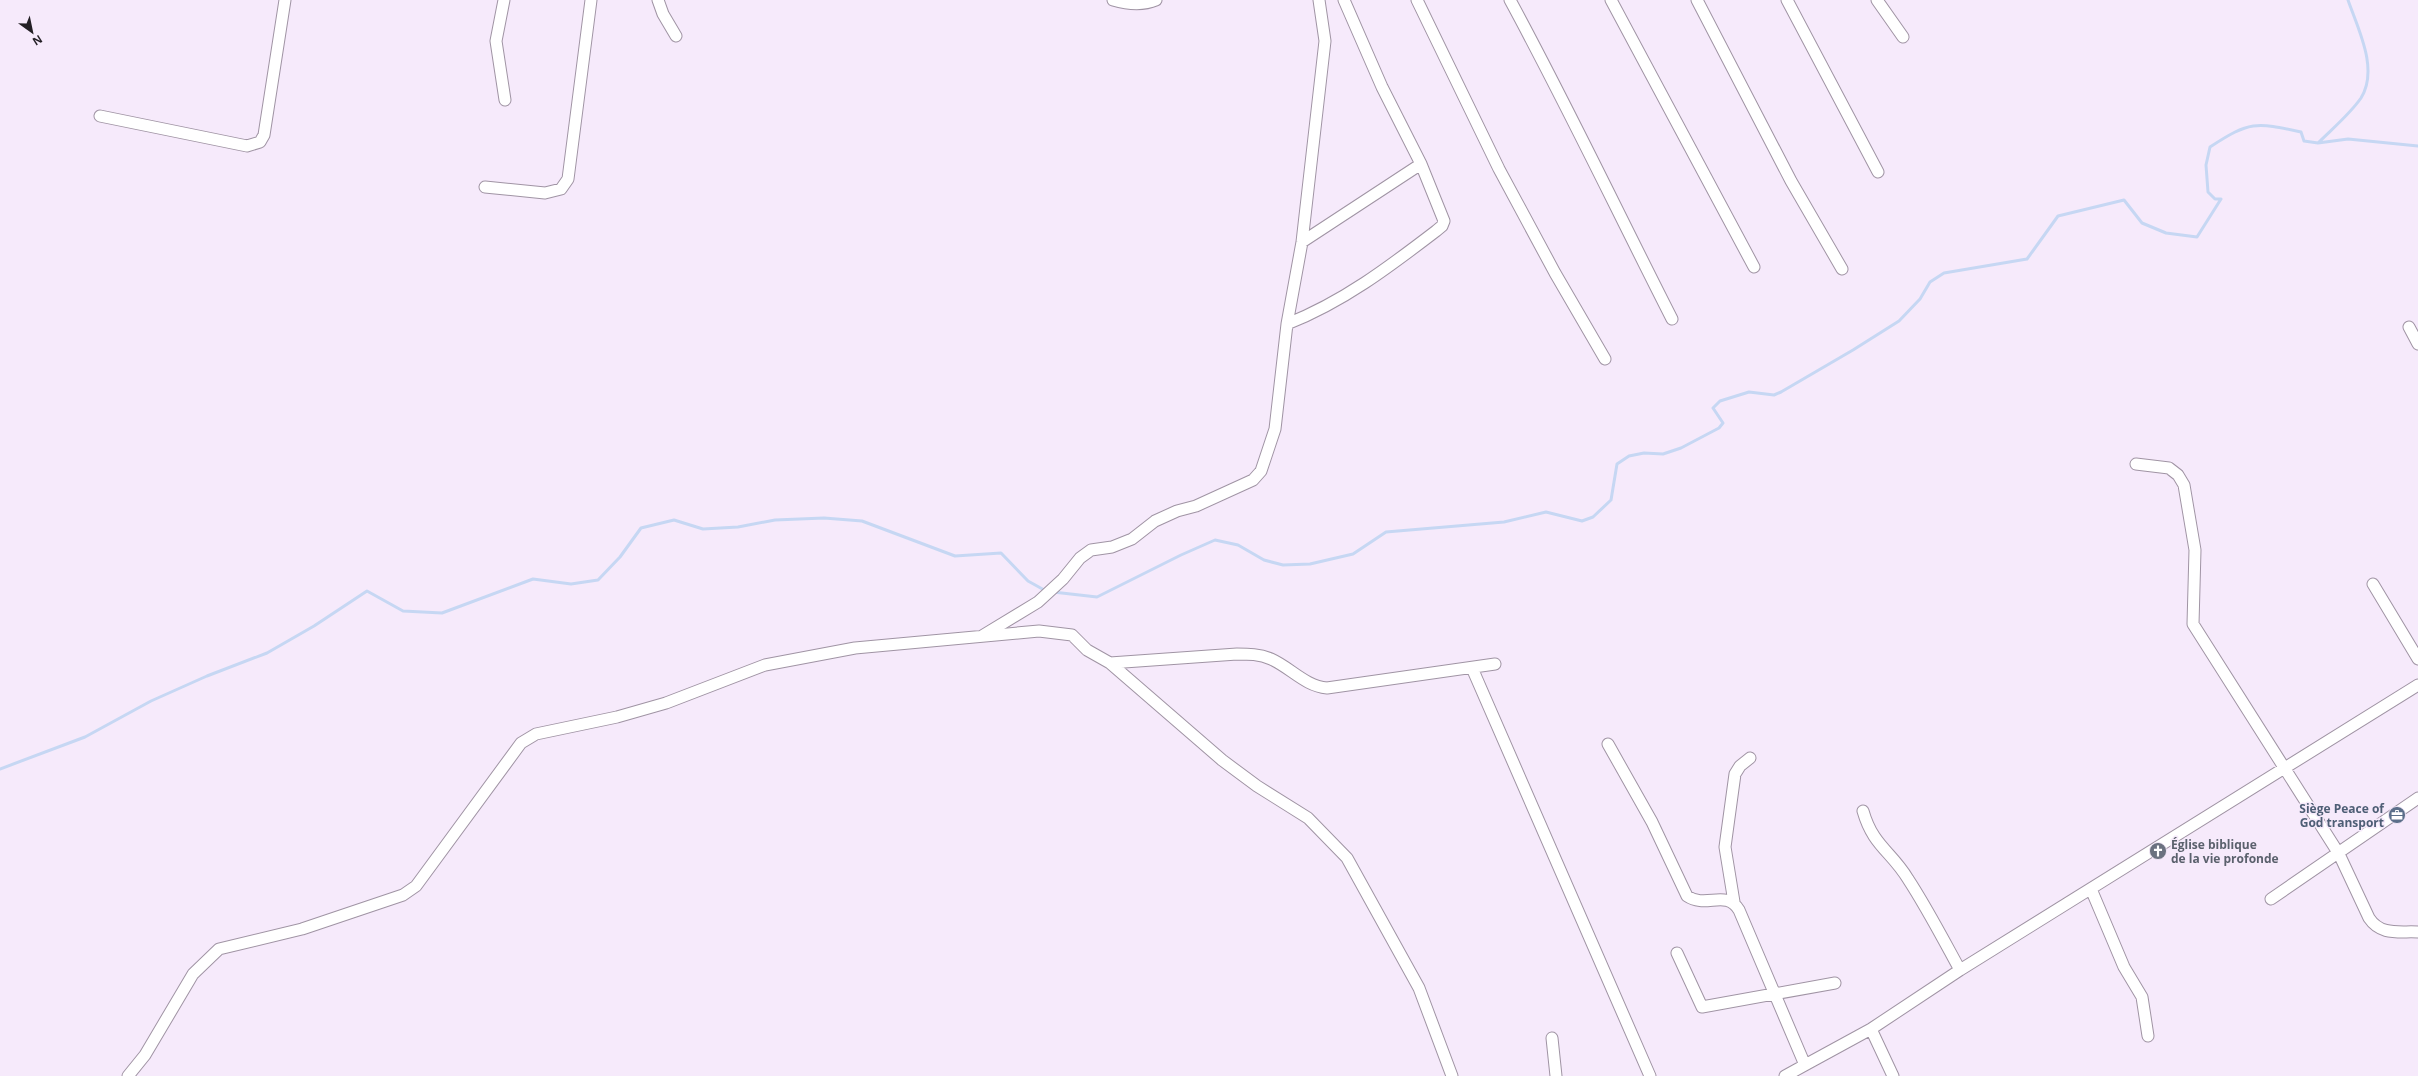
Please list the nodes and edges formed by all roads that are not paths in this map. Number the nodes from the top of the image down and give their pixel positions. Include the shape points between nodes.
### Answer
1 (285, 0) edge
2 (504, 0) edge
3 (590, 0) edge
4 (658, 0) edge
5 (1113, 0) edge
6 (1156, 0) edge
7 (1319, 0) edge
8 (1344, 0) edge
9 (1417, 0) edge
10 (1510, 0) edge
11 (1611, 0) edge
12 (1697, 0) edge
13 (1786, 0) edge
14 (1877, 0) edge
15 (676, 36) dead end
16 (1903, 37) dead end
17 (505, 100) dead end
18 (100, 116) dead end
19 (1421, 164) junction
20 (1878, 172) dead end
21 (485, 187) dead end
22 (1302, 242) junction
23 (1754, 267) dead end
24 (1842, 268) dead end
25 (1672, 319) dead end
26 (1287, 324) junction
27 (2408, 327) dead end
28 (2418, 344) edge
29 (1605, 359) dead end
30 (2136, 464) dead end
31 (2373, 584) dead end
32 (980, 637) junction
33 (2418, 659) edge
34 (1110, 663) junction
35 (1495, 664) dead end
36 (1472, 668) junction
37 (2418, 685) edge
38 (1608, 744) dead end
39 (1750, 758) dead end
40 (2283, 767) junction
41 (2418, 798) edge
42 (1863, 811) dead end
43 (2339, 854) junction
44 (2091, 889) junction
45 (2271, 899) dead end
46 (1734, 902) junction
47 (2418, 932) edge
48 (1677, 953) dead end
49 (1960, 970) junction
50 (1835, 983) dead end
51 (1776, 996) junction
52 (1871, 1029) junction
53 (2148, 1036) dead end
54 (1552, 1038) dead end
55 (1805, 1065) junction
56 (128, 1076) edge
57 (1452, 1076) edge
58 (1556, 1076) edge
59 (1650, 1076) edge
60 (1786, 1076) edge
61 (1893, 1076) edge

1 - 18 street via 264,135 260,142 247,146
2 - 17 street via 496,41
3 - 21 street via 568,179 561,189 545,193
4 - 15 street
5 - 6 street via 1126,4 1150,3
7 - 22 street via 1325,41
8 - 19 street via 1382,87
9 - 29 street via 1499,168
10 - 25 street via 1583,137 1625,228
11 - 23 street
12 - 24 street via 1791,181
13 - 20 street
14 - 16 street
19 - 22 street
19 - 26 street via 1443,215 1442,226 1349,294 1315,313
22 - 26 street
26 - 32 street via 1275,429 1261,471 1253,480 1196,506 1177,510 1155,521 1132,539 1112,547 1091,550 1038,602
27 - 28 street
30 - 40 street via 2169,468 2178,475 2184,485 2195,550 2193,624
31 - 33 street
32 - 34 street via 1039,631 1072,635 1087,650
32 - 56 street via 931,639 913,644 855,648 765,665 666,703 617,717 536,734 521,743 416,886 403,895 316,924 219,949 192,974 145,1055
34 - 36 street via 1255,655 1281,664 1317,687 1327,688
34 - 57 street via 1222,760 1308,818 1347,858 1419,988
35 - 36 street
36 - 59 street
37 - 40 street
38 - 46 street via 1652,822 1687,896 1695,902 1726,899
39 - 46 street via 1735,774 1725,837
40 - 43 street
40 - 44 street
41 - 43 street
42 - 49 street via 1876,842 1908,879
43 - 45 street
43 - 47 street via 2375,927 2382,931
44 - 49 street
44 - 53 street via 2124,966 2142,997
46 - 51 street
48 - 51 street via 1702,1008
49 - 52 street
50 - 51 street
51 - 55 street
52 - 55 street
52 - 61 street
54 - 58 street
55 - 60 street

